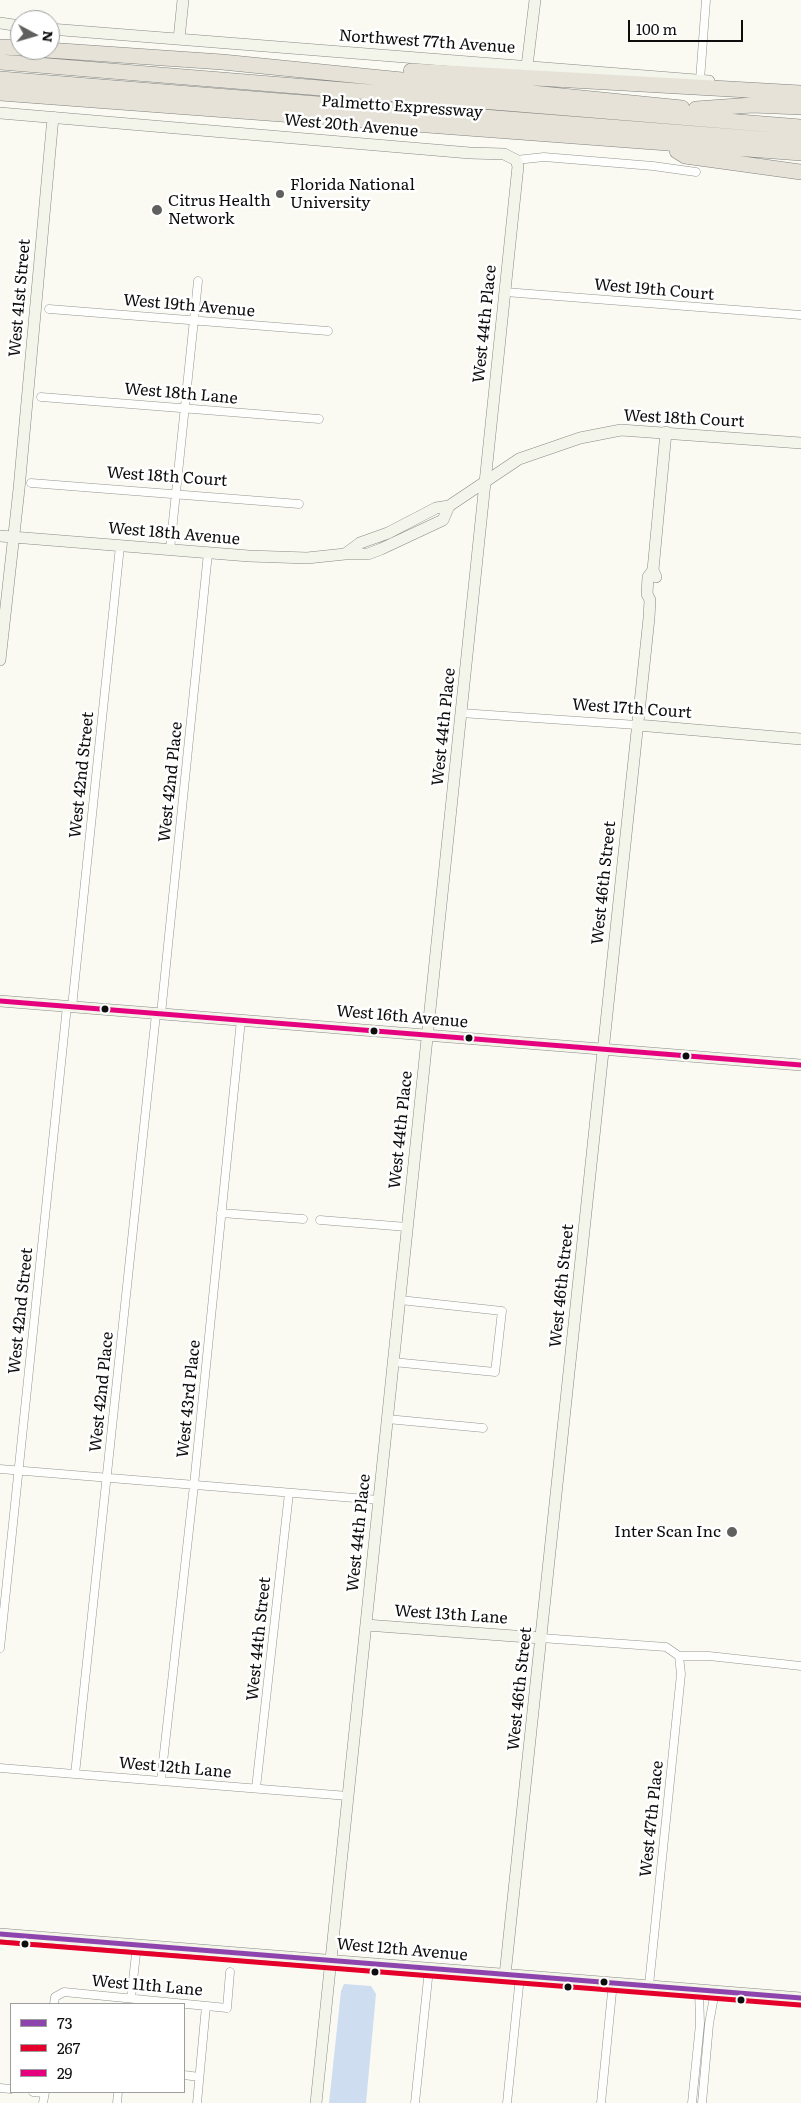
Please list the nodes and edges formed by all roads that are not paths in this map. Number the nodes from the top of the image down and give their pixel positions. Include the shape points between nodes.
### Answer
1 (183, 0) edge
2 (535, 0) edge
3 (706, 0) edge
4 (60, 30) edge
5 (179, 39) junction
6 (60, 51) edge
7 (0, 62) edge
8 (222, 62) junction
9 (527, 66) junction
10 (0, 79) edge
11 (700, 80) junction
12 (801, 87) edge
13 (0, 93) edge
14 (801, 93) edge
15 (801, 107) edge
16 (696, 109) junction
17 (0, 113) edge
18 (53, 117) junction
19 (801, 117) edge
20 (597, 126) junction
21 (801, 127) edge
22 (643, 142) junction
23 (801, 142) edge
24 (664, 144) junction
25 (801, 153) edge
26 (516, 160) junction
27 (692, 172) dead end
28 (801, 172) edge
29 (198, 280) dead end
30 (504, 292) junction
31 (49, 308) dead end
32 (801, 315) edge
33 (194, 320) junction
34 (328, 332) dead end
35 (41, 397) dead end
36 (185, 408) junction
37 (319, 419) dead end
38 (666, 432) junction
39 (801, 443) edge
40 (486, 482) junction
41 (31, 483) dead end
42 (175, 494) junction
43 (299, 504) dead end
44 (0, 536) edge
45 (13, 537) junction
46 (120, 546) junction
47 (170, 550) junction
48 (208, 553) junction
49 (0, 660) edge
50 (461, 713) junction
51 (637, 725) junction
52 (801, 739) edge
53 (0, 1001) edge
54 (69, 1007) junction
55 (158, 1014) junction
56 (241, 1020) junction
57 (428, 1035) junction
58 (603, 1049) junction
59 (801, 1065) edge
60 (221, 1213) junction
61 (303, 1219) dead end
62 (320, 1220) dead end
63 (407, 1227) junction
64 (400, 1300) junction
65 (393, 1362) junction
66 (387, 1419) junction
67 (483, 1428) dead end
68 (0, 1469) edge
69 (19, 1470) junction
70 (107, 1477) junction
71 (194, 1485) junction
72 (289, 1492) junction
73 (379, 1500) junction
74 (366, 1625) junction
75 (541, 1638) junction
76 (0, 1648) edge
77 (679, 1656) junction
78 (801, 1666) edge
79 (0, 1768) edge
80 (75, 1774) junction
81 (161, 1780) junction
82 (256, 1788) junction
83 (348, 1796) junction
84 (0, 1934) edge
85 (137, 1945) junction
86 (330, 1959) junction
87 (429, 1969) junction
88 (230, 1972) dead end
89 (505, 1975) junction
90 (520, 1976) junction
91 (613, 1982) junction
92 (649, 1985) junction
93 (699, 1989) junction
94 (715, 1990) junction
95 (131, 1998) junction
96 (801, 1998) edge
97 (54, 2003) edge
98 (178, 2003) edge
99 (185, 2004) edge
100 (206, 2006) junction
101 (185, 2075) edge
102 (199, 2077) junction
103 (197, 2103) edge
104 (316, 2103) edge
105 (415, 2103) edge
106 (507, 2103) edge
107 (601, 2103) edge
108 (692, 2103) edge
109 (702, 2103) edge

1 - 5 street
2 - 9 street
3 - 11 street
4 - 5 street, Northwest 77th Avenue
5 - 9 street, Northwest 77th Avenue
6 - 8 highway, Palmetto Expressway
7 - 21 highway
8 - 14 highway
8 - 16 highway, Palmetto Expressway
9 - 11 street, Northwest 77th Avenue
10 - 20 highway
11 - 12 street, Northwest 77th Avenue
13 - 22 highway, Palmetto Expressway
15 - 16 highway via 752,105
16 - 19 highway, Palmetto Expressway
17 - 18 street, West 20th Avenue
18 - 26 street, West 20th Avenue via 504,154
18 - 45 street, West 41st Street
20 - 22 highway
20 - 23 highway
22 - 24 highway, Palmetto Expressway
24 - 25 highway, Palmetto Expressway
24 - 28 highway via 686,156
26 - 27 street, West 20th Avenue via 544,157
26 - 30 street, West 44th Place via 518,175
29 - 33 street
30 - 32 street, West 19th Court
30 - 40 street, West 44th Place
31 - 33 street, West 19th Avenue
33 - 34 street, West 19th Avenue
33 - 36 street
35 - 36 street, West 18th Lane
36 - 37 street, West 18th Lane
36 - 42 street
38 - 39 street, West 18th Court
38 - 40 street, West 18th Court via 621,430 580,438 519,459
38 - 51 street, West 46th Street via 653,570 656,577 654,595 650,600
40 - 48 street, West 18th Avenue via 449,506 436,508 388,533 360,543 345,554 307,558
40 - 50 street, West 44th Place
41 - 42 street, West 18th Court
42 - 43 street, West 18th Court
42 - 47 street
44 - 45 street, West 18th Avenue
45 - 46 street, West 18th Avenue
45 - 49 street, West 41st Street
46 - 47 street, West 18th Avenue
46 - 54 street, West 42nd Street
47 - 48 street, West 18th Avenue
48 - 55 street, West 42nd Place
50 - 51 street, West 17th Court
50 - 57 street, West 44th Place
51 - 52 street, West 17th Court
51 - 58 street, West 46th Street
53 - 54 street, West 16th Avenue
54 - 55 street, West 16th Avenue
54 - 69 street, West 42nd Street
55 - 56 street, West 16th Avenue
55 - 70 street, West 42nd Place
56 - 57 street, West 16th Avenue
56 - 60 street, West 43rd Place
57 - 58 street, West 16th Avenue
57 - 63 street, West 44th Place
58 - 59 street, West 16th Avenue
58 - 75 street, West 46th Street
60 - 61 street
60 - 71 street, West 43rd Place
62 - 63 street
63 - 64 street, West 44th Place
64 - 65 street, West 44th Place
64 - 65 street via 502,1311 496,1372
65 - 66 street, West 44th Place
66 - 67 street
66 - 73 street, West 44th Place
68 - 69 street
69 - 70 street
69 - 76 street, West 42nd Street
70 - 71 street
70 - 80 street, West 42nd Place
71 - 72 street
71 - 81 street, West 43rd Place
72 - 73 street
72 - 82 street, West 44th Street
73 - 74 street, West 44th Place
74 - 75 street, West 13th Lane
74 - 83 street, West 44th Place
75 - 77 street, West 13th Lane via 666,1647
75 - 89 street, West 46th Street
77 - 78 street, West 13th Lane
77 - 92 street, West 47th Place via 681,1674
79 - 80 street, West 12th Lane
80 - 81 street, West 12th Lane
81 - 82 street, West 12th Lane
82 - 83 street, West 12th Lane
83 - 86 street, West 44th Place
84 - 85 street, West 12th Avenue
85 - 86 street, West 12th Avenue
85 - 95 street
86 - 87 street, West 12th Avenue
86 - 104 street, West 44th Place
87 - 89 street, West 12th Avenue
87 - 105 street
88 - 100 street, West 11th Lane via 227,2008
89 - 90 street, West 12th Avenue
90 - 91 street, West 12th Avenue
90 - 106 street
91 - 92 street, West 12th Avenue
91 - 107 street
92 - 93 street, West 12th Avenue
93 - 94 street, West 12th Avenue
93 - 108 street via 700,2024
94 - 96 street, West 12th Avenue
94 - 109 street
95 - 97 street, West 11th Lane via 64,1992 55,1997
95 - 98 street, West 11th Lane
99 - 100 street, West 11th Lane
100 - 102 street
101 - 102 street
102 - 103 street

